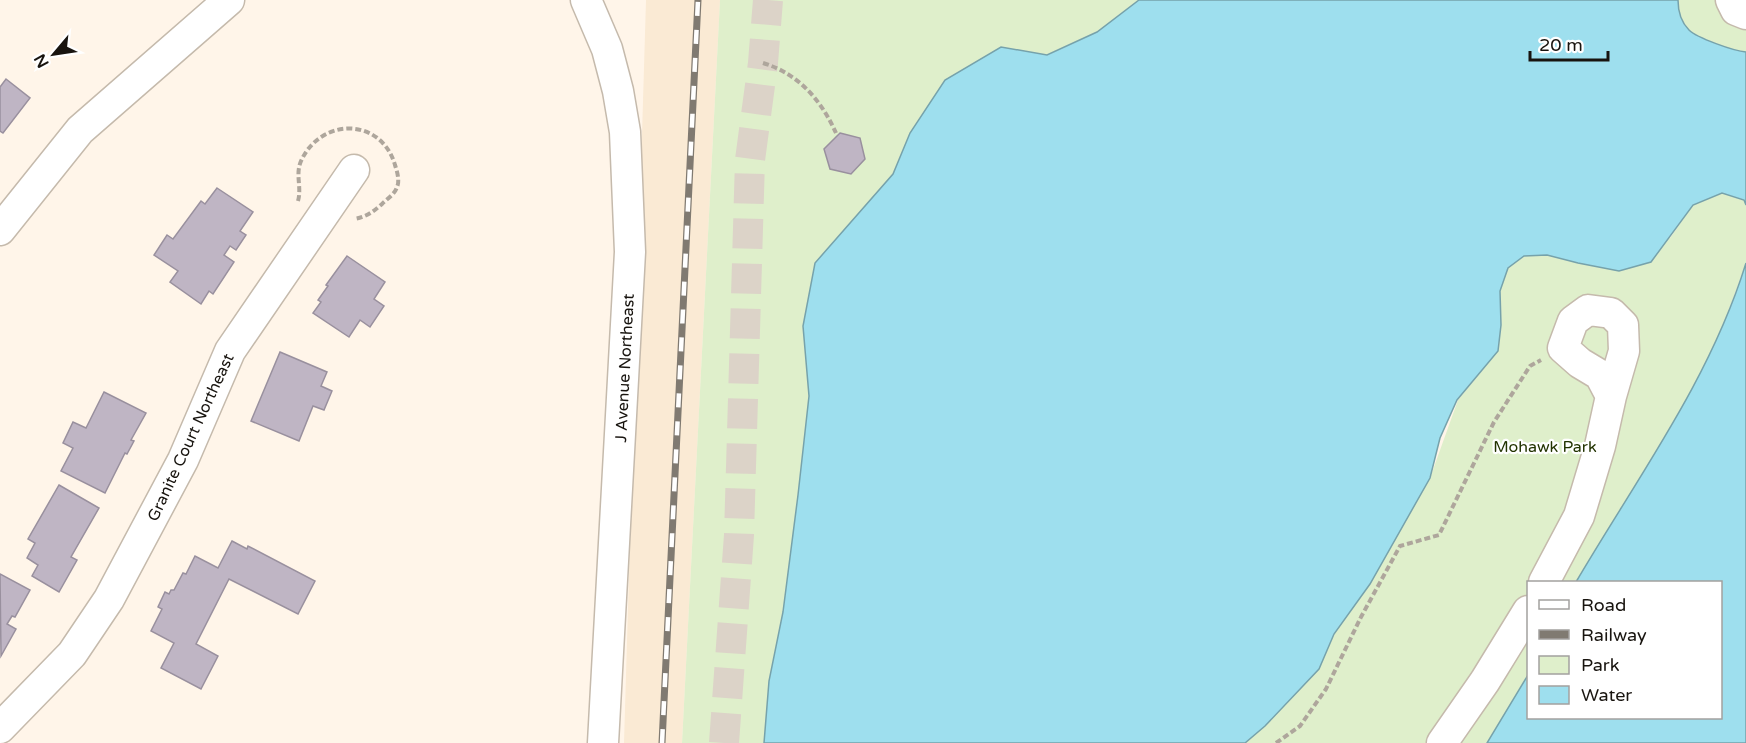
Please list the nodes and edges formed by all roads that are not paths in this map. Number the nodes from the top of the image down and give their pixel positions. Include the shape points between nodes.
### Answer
1 (229, 0) edge
2 (586, 0) edge
3 (1731, 0) edge
4 (1746, 14) edge
5 (354, 170) dead end
6 (0, 230) edge
7 (1611, 396) junction
8 (1545, 581) edge
9 (1527, 612) edge
10 (0, 728) edge
11 (603, 743) edge
12 (1442, 743) edge

1 - 6 street via 80,130
2 - 11 street, J Avenue Northeast via 607,49 618,91 625,132 630,252
3 - 4 street via 1736,10
5 - 10 street, Granite Court Northeast via 230,351 183,460 110,599 72,654
7 - 7 street via 1624,351 1623,325 1611,313 1588,310 1573,321 1563,348 1600,375
7 - 8 street via 1579,516
9 - 12 street

